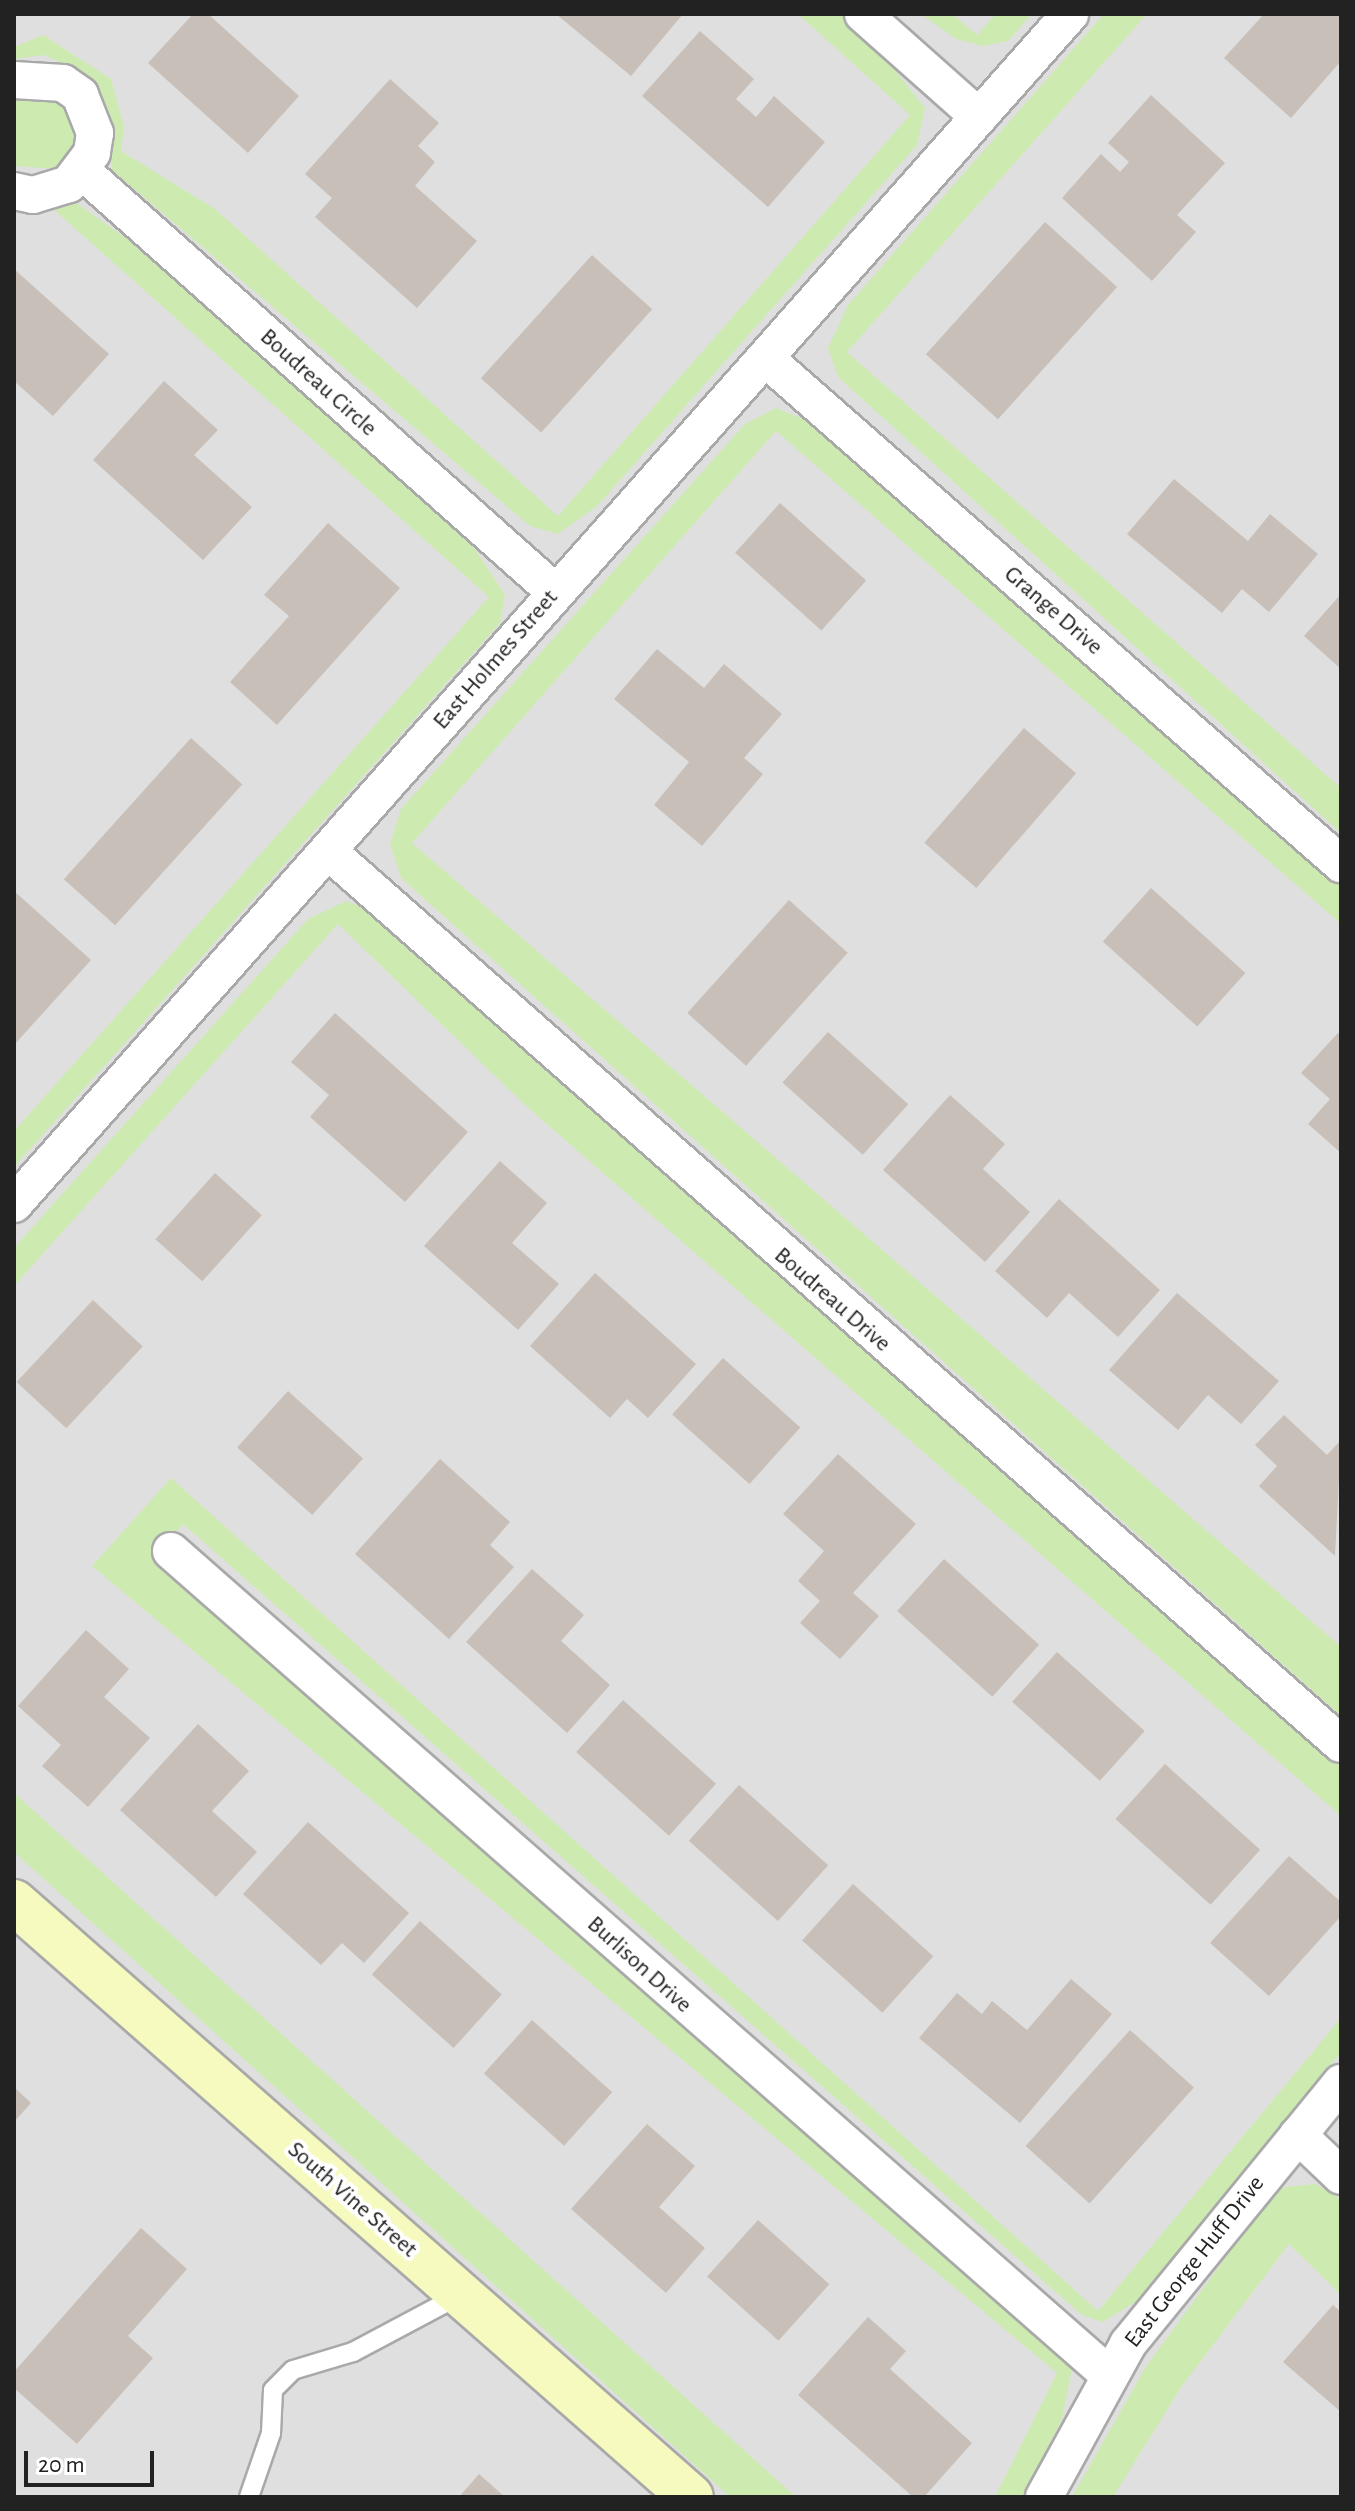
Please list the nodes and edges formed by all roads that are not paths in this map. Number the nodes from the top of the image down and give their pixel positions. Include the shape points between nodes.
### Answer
1 (863, 14) edge
2 (1070, 14) edge
3 (14, 80) edge
4 (979, 117) junction
5 (82, 171) junction
6 (14, 191) edge
7 (765, 358) junction
8 (555, 592) junction
9 (328, 851) junction
10 (1341, 864) edge
11 (14, 1204) edge
12 (171, 1551) dead end
13 (1341, 1744) edge
14 (14, 1902) edge
15 (1341, 2083) edge
16 (1298, 2135) junction
17 (1341, 2176) edge
18 (460, 2295) junction
19 (1109, 2375) junction
20 (249, 2497) edge
21 (691, 2497) edge
22 (1044, 2497) edge

1 - 4 street
2 - 4 street, East Holmes Street
3 - 5 street via 44,76 80,95 95,133
4 - 7 street, East Holmes Street
5 - 6 street via 52,192
5 - 8 street, Boudreau Circle
7 - 8 street, East Holmes Street
7 - 10 street, Grange Drive
8 - 9 street, East Holmes Street
9 - 11 street, East Holmes Street
9 - 13 street, Boudreau Drive
12 - 19 street, Burlison Drive
14 - 18 street, South Vine Street
15 - 16 street, East George Huff Drive
16 - 17 street
16 - 19 street, East George Huff Drive via 1175,2280
18 - 20 lane via 353,2352 293,2370 273,2390 271,2433
18 - 21 street, South Vine Street
19 - 22 street, East George Huff Drive

